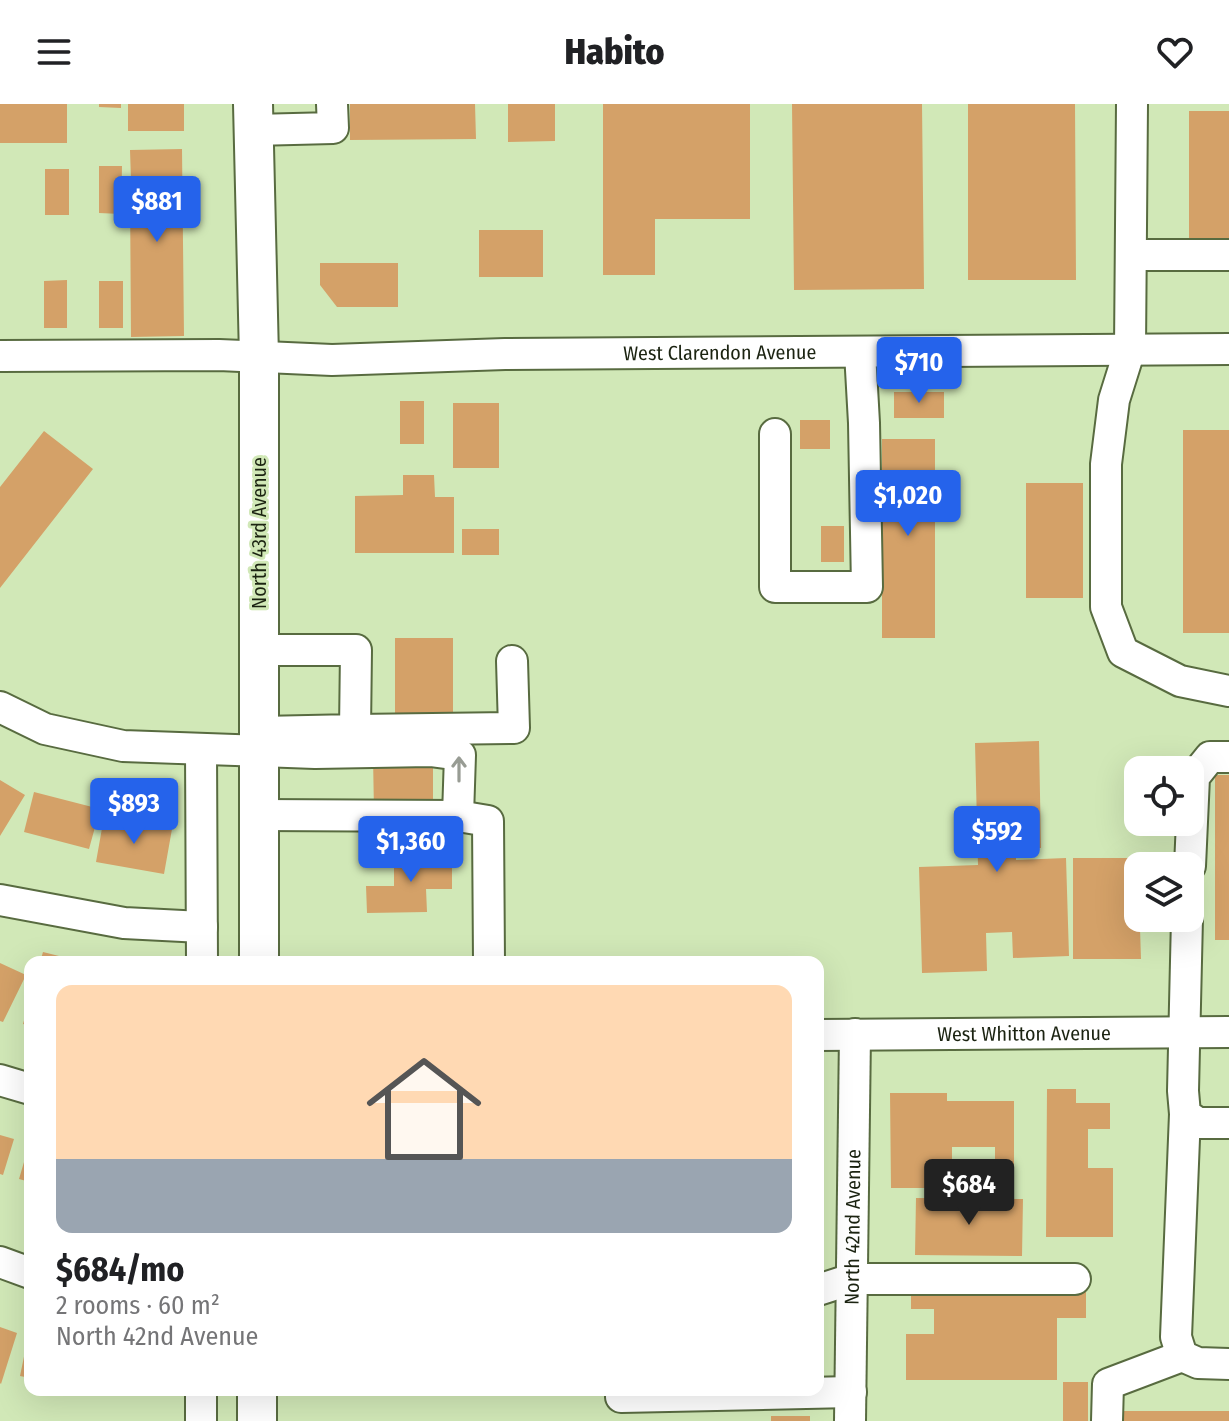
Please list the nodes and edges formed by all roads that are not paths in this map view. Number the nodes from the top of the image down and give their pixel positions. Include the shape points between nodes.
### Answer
1 (332, 104) edge
2 (1132, 104) edge
3 (253, 117) edge
4 (1131, 255) junction
5 (1229, 255) edge
6 (1130, 349) junction
7 (1229, 349) edge
8 (860, 352) junction
9 (0, 356) edge
10 (259, 357) junction
11 (775, 434) dead end
12 (259, 650) junction
13 (512, 661) dead end
14 (1229, 691) edge
15 (0, 707) edge
16 (355, 730) junction
17 (260, 741) junction
18 (201, 750) junction
19 (1229, 757) edge
20 (260, 815) junction
21 (458, 816) junction
22 (1191, 852) edge
23 (0, 900) edge
24 (202, 927) junction
25 (1187, 932) edge
26 (202, 956) edge
27 (259, 956) edge
28 (489, 956) edge
29 (1184, 1032) junction
30 (1229, 1032) edge
31 (855, 1034) junction
32 (824, 1035) edge
33 (0, 1080) edge
34 (24, 1087) edge
35 (1185, 1114) junction
36 (1229, 1123) edge
37 (0, 1262) edge
38 (24, 1271) edge
39 (852, 1279) junction
40 (1075, 1279) dead end
41 (824, 1288) edge
42 (1182, 1356) junction
43 (1229, 1364) edge
44 (201, 1396) edge
45 (257, 1396) edge
46 (621, 1397) dead end
47 (850, 1407) edge
48 (201, 1421) edge
49 (257, 1421) edge
50 (1107, 1421) edge

1 - 3 street via 333,128
2 - 4 street
3 - 10 main road, North 43rd Avenue
4 - 5 street
4 - 6 street
6 - 7 street, West Clarendon Avenue
6 - 8 street, West Clarendon Avenue
6 - 14 street via 1114,400 1106,464 1106,607 1123,652 1180,681
8 - 10 street, West Clarendon Avenue
8 - 11 street via 867,587 775,587
9 - 10 street, West Clarendon Avenue
10 - 12 main road, North 43rd Avenue
12 - 16 street via 356,650
12 - 17 main road, North 43rd Avenue
13 - 16 street via 514,728
15 - 18 street via 45,729 76,736 123,746
16 - 17 street
17 - 18 street
17 - 20 main road, North 43rd Avenue
21 -> 17 street via 460,755 315,753
18 - 24 street
19 - 22 street via 1210,757 1194,777
20 - 21 street
20 - 27 main road, North 43rd Avenue
21 - 28 street via 488,821
23 - 24 street via 124,923
24 - 26 street
25 - 29 street
29 - 30 street, West Whitton Avenue
29 - 31 street, West Whitton Avenue
29 - 35 street
31 - 32 street, West Whitton Avenue
31 - 39 street, North 42nd Avenue
33 - 34 street
35 - 36 street via 1198,1123
35 - 42 street via 1176,1337
37 - 38 street
39 - 40 street
39 - 41 street
39 - 47 street, North 42nd Avenue
42 - 43 street via 1198,1363
42 - 50 street via 1108,1384
44 - 48 street
45 - 49 main road
46 - 47 street

